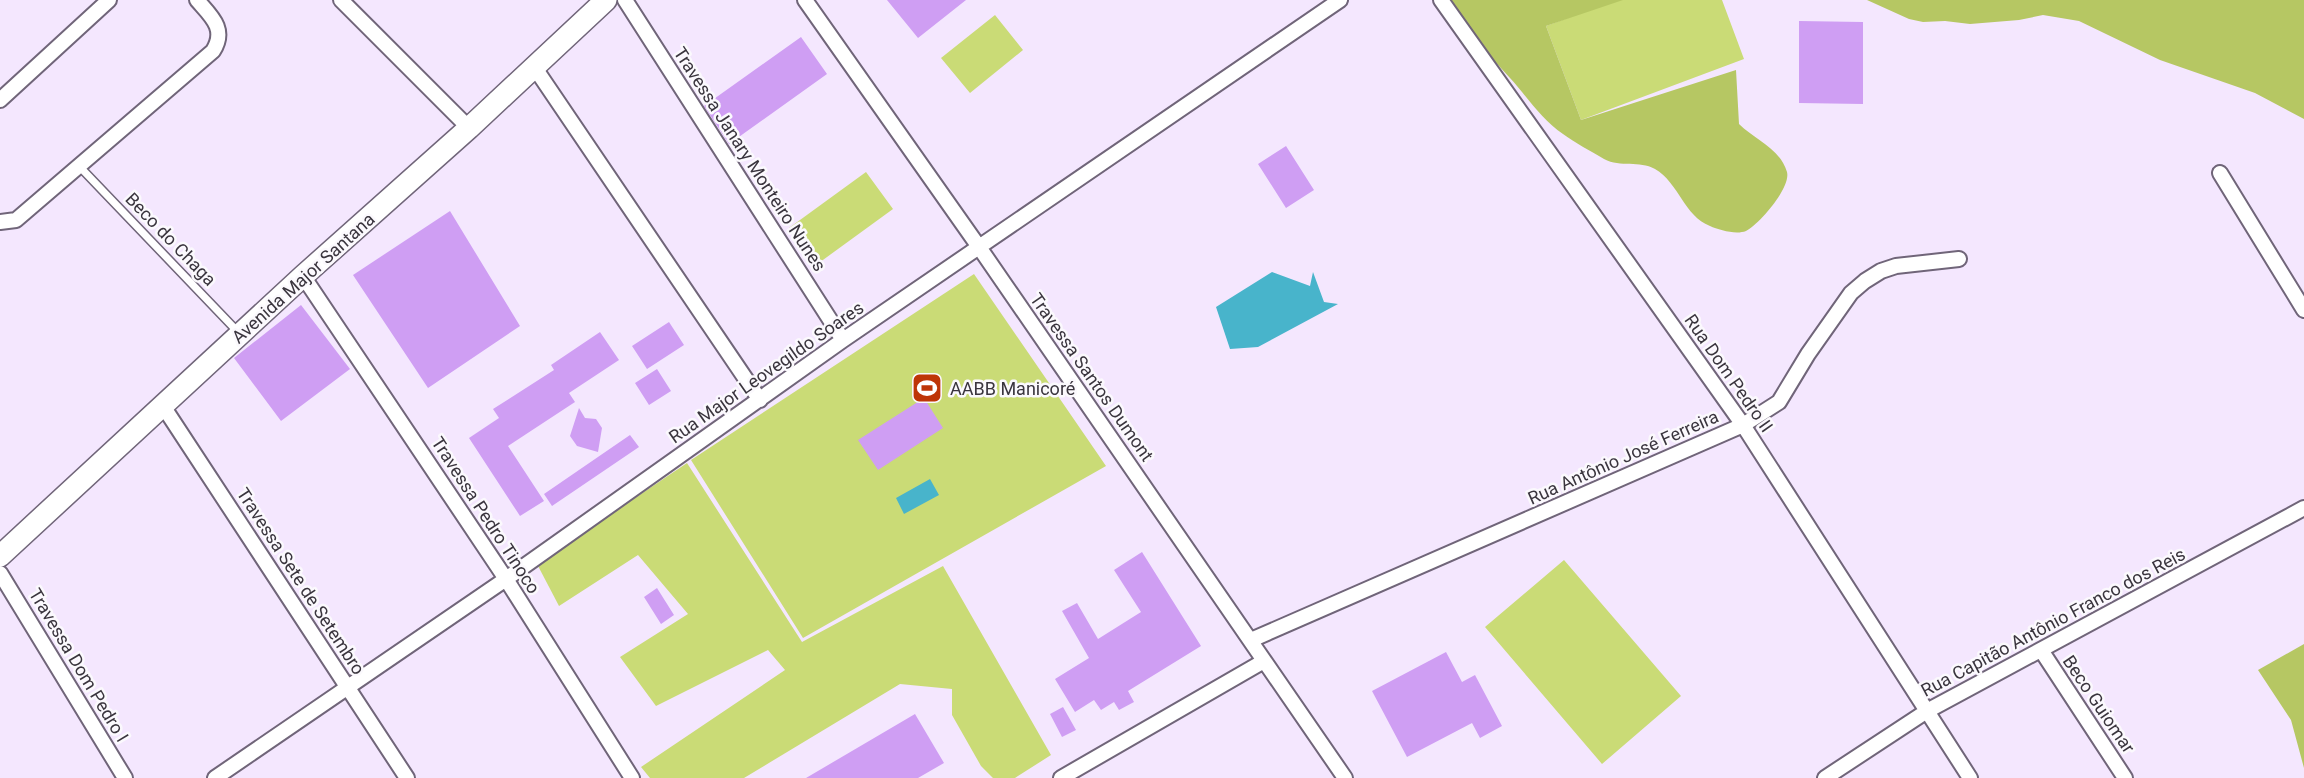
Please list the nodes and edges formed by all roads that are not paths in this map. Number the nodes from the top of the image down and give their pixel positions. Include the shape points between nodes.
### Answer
1 (109, 0) edge
2 (197, 0) edge
3 (341, 0) edge
4 (625, 0) edge
5 (805, 0) edge
6 (1340, 0) edge
7 (1441, 0) edge
8 (599, 2) edge
9 (535, 68) junction
10 (0, 100) edge
11 (469, 128) junction
12 (79, 166) junction
13 (2220, 173) dead end
14 (0, 222) edge
15 (979, 247) junction
16 (1959, 259) dead end
17 (303, 276) junction
18 (2304, 310) edge
19 (240, 334) junction
20 (843, 340) junction
21 (760, 400) junction
22 (163, 406) junction
23 (1743, 425) junction
24 (2304, 508) edge
25 (0, 556) edge
26 (0, 573) edge
27 (506, 579) junction
28 (1251, 640) junction
29 (2041, 650) junction
30 (1264, 661) junction
31 (348, 686) junction
32 (1927, 711) junction
33 (125, 778) edge
34 (215, 778) edge
35 (407, 778) edge
36 (632, 778) edge
37 (1060, 778) edge
38 (1345, 778) edge
39 (1825, 778) edge
40 (1970, 778) edge
41 (2125, 778) edge

1 - 10 street
2 - 12 street via 217,22 219,43
3 - 11 street
4 - 20 street, Travessa Janary Monteiro Nunes
5 - 15 street, Travessa Santos Dumont
6 - 15 street, Rua Major Leovegildo Soares
7 - 23 street, Rua Dom Pedro II
8 - 9 street, Avenida Major Santana
9 - 11 street, Avenida Major Santana
9 - 21 street
11 - 17 street, Avenida Major Santana
12 - 14 street via 16,220
12 - 19 lane, Beco do Chaga
13 - 18 street
15 - 20 street, Rua Major Leovegildo Soares
15 - 28 street, Travessa Santos Dumont
16 - 23 street, Rua Antônio José Ferreira via 1896,266 1865,281 1851,293 1779,402
17 - 19 street, Avenida Major Santana
17 - 27 street, Travessa Pedro Tinoco
19 - 22 street, Avenida Major Santana
20 - 21 street, Rua Major Leovegildo Soares
21 - 27 street, Rua Major Leovegildo Soares
22 - 25 street, Avenida Major Santana
22 - 31 street, Travessa Sete de Setembro
23 - 28 street, Rua Antônio José Ferreira
23 - 32 street, Rua Dom Pedro II
24 - 29 street, Rua Capitão Antônio Franco dos Reis
26 - 33 street, Travessa Dom Pedro I
27 - 31 street, Rua Major Leovegildo Soares
27 - 36 street, Travessa Pedro Tinoco
28 - 30 street, Travessa Santos Dumont
29 - 32 street, Rua Capitão Antônio Franco dos Reis
29 - 41 street, Beco Guiomar
30 - 37 street
30 - 38 street, Travessa Santos Dumont
31 - 34 street, Rua Major Leovegildo Soares
31 - 35 street, Travessa Sete de Setembro
32 - 39 street, Rua Capitão Antônio Franco dos Reis
32 - 40 street, Rua Dom Pedro II

